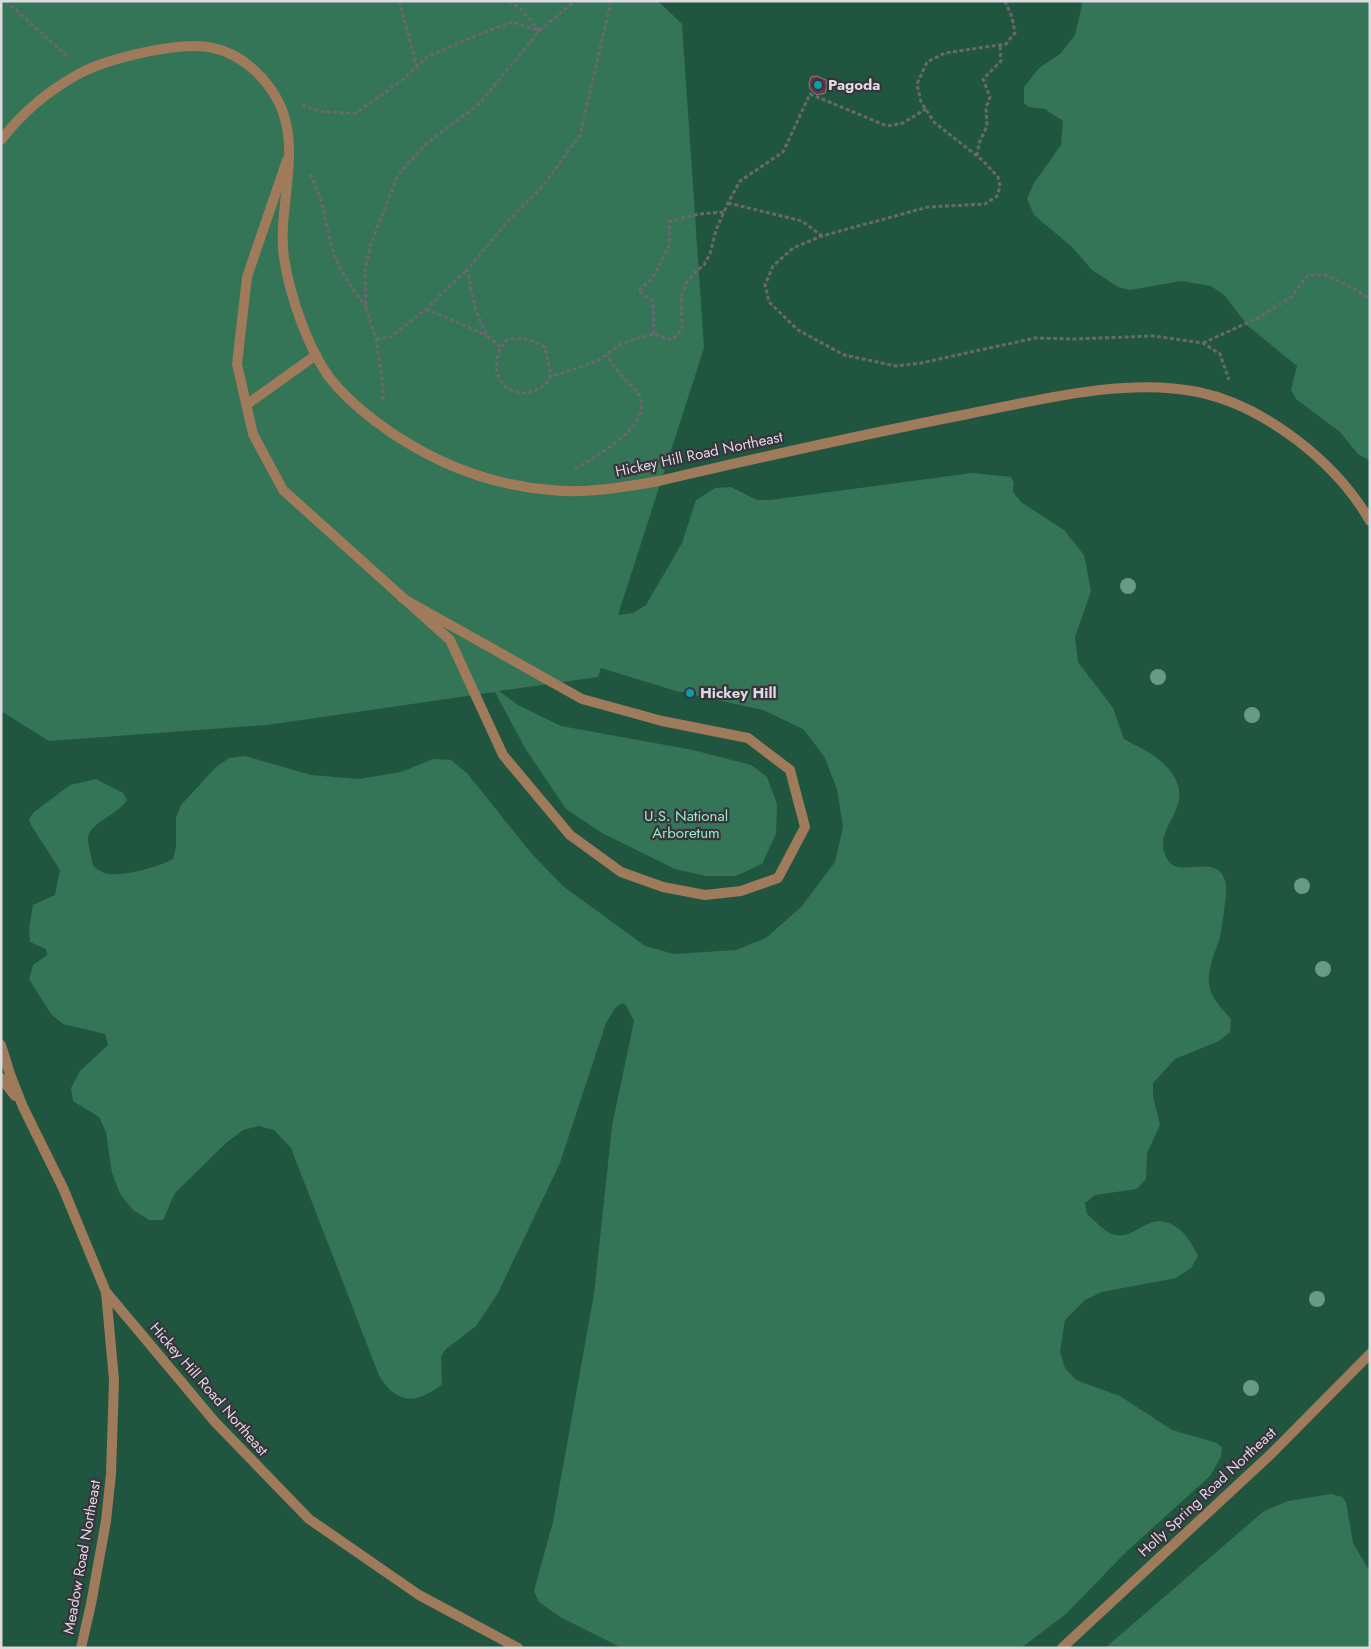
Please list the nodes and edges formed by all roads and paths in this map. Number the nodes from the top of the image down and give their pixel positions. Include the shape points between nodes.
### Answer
1 (6, 1) edge
2 (399, 1) edge
3 (508, 1) edge
4 (575, 1) edge
5 (611, 1) edge
6 (1005, 1) edge
7 (539, 31) junction
8 (1000, 45) junction
9 (417, 66) junction
10 (83, 71) junction
11 (274, 94) junction
12 (926, 109) junction
13 (1, 140) edge
14 (289, 154) junction
15 (977, 156) junction
16 (728, 203) junction
17 (724, 212) junction
18 (822, 236) junction
19 (467, 270) junction
20 (1370, 299) edge
21 (366, 308) junction
22 (426, 309) junction
23 (654, 334) junction
24 (487, 336) junction
25 (376, 339) junction
26 (1202, 343) junction
27 (501, 347) junction
28 (606, 355) junction
29 (316, 356) junction
30 (550, 376) junction
31 (1226, 400) junction
32 (246, 405) junction
33 (380, 424) junction
34 (554, 491) junction
35 (1370, 521) edge
36 (402, 598) junction
37 (1, 1045) edge
38 (1, 1078) edge
39 (23, 1107) junction
40 (106, 1292) junction
41 (1370, 1354) edge
42 (81, 1648) edge
43 (518, 1648) edge
44 (1062, 1648) edge

1 - 10 path
2 - 9 path
3 - 7 path via 519,7
4 - 7 path
5 - 19 path via 580,135 543,186
6 - 8 path via 1015,33 1006,44
7 - 9 path via 512,22 427,57
7 - 21 path via 480,103 426,144 398,175 370,246 365,271
8 - 12 path via 946,53 927,62 916,84
8 - 15 path via 1001,61 983,79 990,97
9 - 11 path via 356,113 323,112
10 - 11 street, Hickey Hill Road Northeast via 151,51 212,47 241,60
10 - 13 street, Hickey Hill Road Northeast via 28,110
11 - 14 street, Hickey Hill Road Northeast via 286,123
12 - 15 path via 934,122
12 - 16 path via 902,123 887,126 810,94 783,152 740,181
14 - 21 path via 307,169 316,184 334,254
14 - 29 street, Hickey Hill Road Northeast via 282,232 284,256 294,302
14 - 32 street via 247,276 237,364
15 - 18 path via 998,177 1000,187 997,196 985,204 928,207
16 - 17 path
16 - 18 path via 802,221
17 - 23 path via 707,260 686,284 680,298 682,330 672,340
17 - 23 path via 670,221 669,246 652,279 638,291 653,301
18 - 26 path via 793,248 773,266 765,285 769,302 798,330 844,355 896,366 1035,338 1153,336
19 - 22 path
19 - 24 path via 476,311
20 - 26 path via 1325,275 1308,275 1291,297 1258,318
21 - 25 path
22 - 24 path
22 - 25 path via 391,337
23 - 28 path via 621,344
24 - 27 path
25 - 33 path via 383,385 384,410
26 - 31 path via 1220,354 1230,378
27 - 30 path via 506,340 516,337 544,347
27 - 30 path via 496,357 496,372 502,384 513,392 533,391 547,382
28 - 30 path
28 - 34 path via 638,394 640,418 615,443 575,470
29 - 32 street
29 - 33 street, Hickey Hill Road Northeast via 351,401
31 - 34 street, Hickey Hill Road Northeast via 1174,389 1090,391 868,434 659,481
31 - 35 street, Hickey Hill Road Northeast via 1276,426 1318,458 1350,492
32 - 36 street via 253,434 283,490
33 - 34 street, Hickey Hill Road Northeast via 420,450 465,471 510,484
36 - 36 street via 450,640 503,755 570,835 621,872 663,887 705,894 741,891 778,878 805,827 790,770 748,738 662,721 582,699
37 - 39 street, Hickey Hill Road Northeast
38 - 39 street
39 - 40 street, Hickey Hill Road Northeast via 63,1188
40 - 42 street, Meadow Road Northeast via 114,1380 111,1474 95,1585
40 - 43 street, Hickey Hill Road Northeast via 215,1422 309,1519 419,1595
41 - 44 street, Holly Spring Road Northeast via 1270,1455

